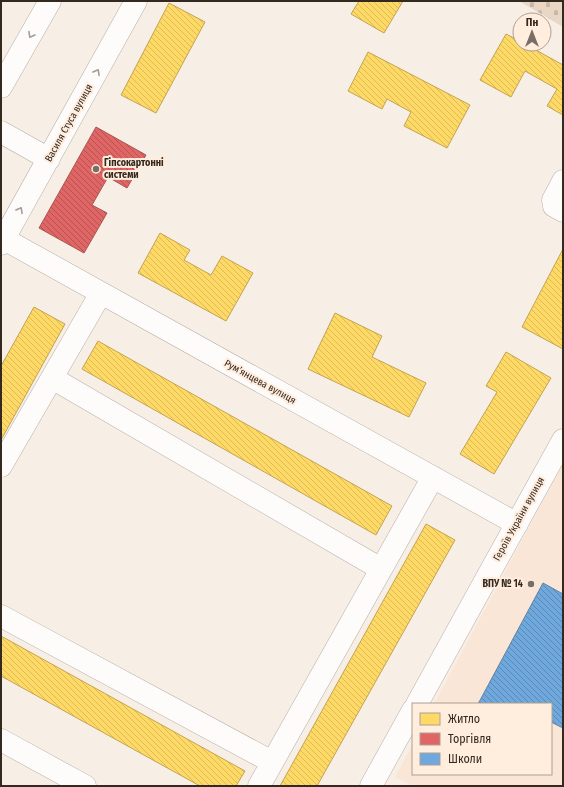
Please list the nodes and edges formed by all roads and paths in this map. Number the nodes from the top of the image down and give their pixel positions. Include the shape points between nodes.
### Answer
1 (50, 1) edge
2 (136, 1) edge
3 (1, 87) edge
4 (1, 132) edge
5 (49, 159) junction
6 (563, 181) edge
7 (563, 211) edge
8 (2, 242) edge
9 (101, 293) junction
10 (52, 378) junction
11 (563, 440) edge
12 (1, 466) edge
13 (433, 477) junction
14 (517, 524) junction
15 (381, 569) junction
16 (1, 616) edge
17 (418, 703) edge
18 (412, 712) edge
19 (1, 740) edge
20 (272, 762) junction
21 (85, 786) edge
22 (259, 786) edge
23 (371, 786) edge

1 -> 3 street
5 -> 2 street, Василя Стуса вулиця
4 - 5 street
8 -> 5 street, Василя Стуса вулиця
6 - 7 street via 554,200 554,206
8 - 9 street, Рум’янцева вулиця
9 - 10 street
9 - 13 street, Рум’янцева вулиця
10 - 12 street
10 - 15 street
11 - 14 street, Героїв України вулиця
13 - 14 street, Рум’янцева вулиця
13 - 15 street
14 - 17 street, Героїв України вулиця
15 - 20 street
16 - 20 street
18 - 23 street
19 - 21 street
20 - 22 street

